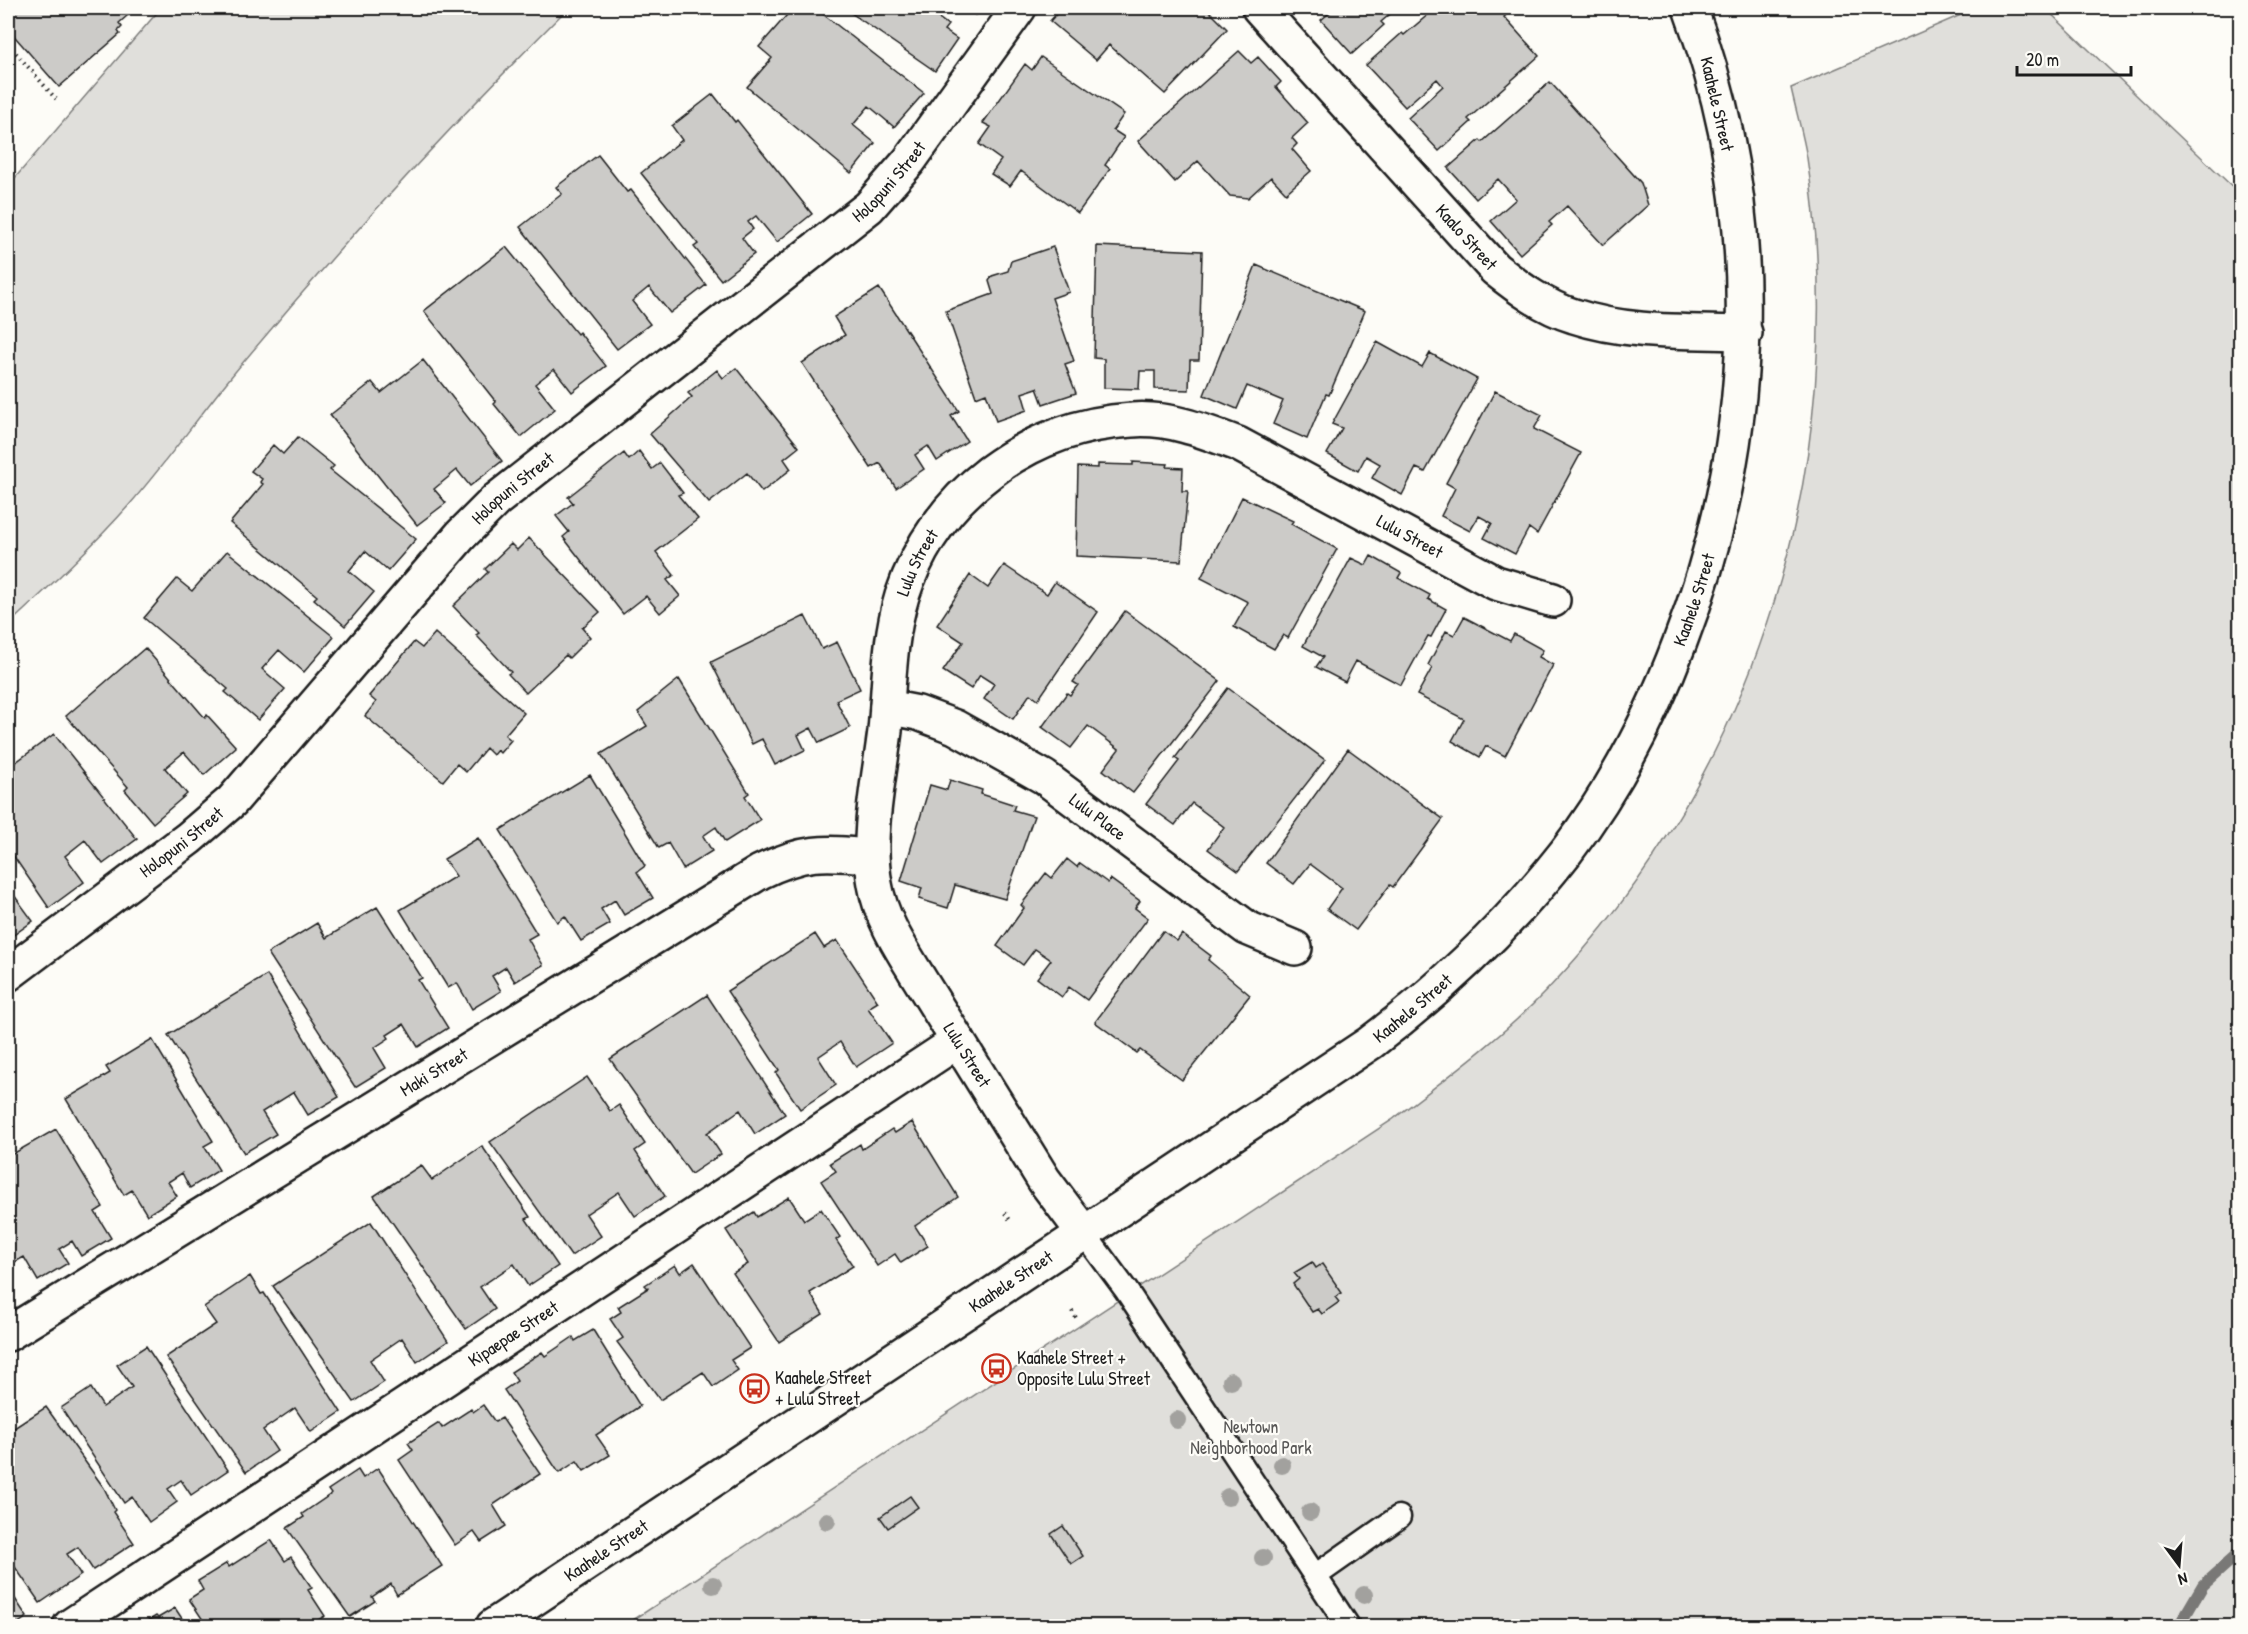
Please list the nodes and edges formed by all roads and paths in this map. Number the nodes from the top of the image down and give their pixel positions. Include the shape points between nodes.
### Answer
1 (1019, 8) edge
2 (1259, 8) edge
3 (1690, 8) edge
4 (8, 44) edge
5 (56, 99) dead end
6 (1745, 333) junction
7 (1553, 600) dead end
8 (887, 707) junction
9 (871, 856) junction
10 (1295, 948) dead end
11 (8, 974) edge
12 (958, 1041) junction
13 (1005, 1213) dead end
14 (1010, 1220) dead end
15 (1083, 1232) junction
16 (1072, 1311) dead end
17 (1078, 1321) dead end
18 (8, 1334) edge
19 (1399, 1517) dead end
20 (1315, 1576) junction
21 (70, 1626) edge
22 (493, 1626) edge
23 (1348, 1626) edge

1 - 11 street, Holopuni Street via 903,170 869,207 496,500 461,535 219,813
2 - 6 street, Kaalo Street via 1495,269 1518,287 1573,316 1606,324
3 - 6 street, Kaahele Street via 1710,66 1735,186
4 - 5 path
6 - 15 street, Kaahele Street via 1731,467 1696,602 1643,729 1607,792 1567,850 1478,953 1425,1002 1370,1043
7 - 8 street, Lulu Street via 1496,583 1238,444 1196,428 1133,419 1058,433 1024,448 992,468 944,516 925,545 902,597
8 - 9 street, Lulu Street
8 - 10 street, Lulu Place via 955,727 1044,777 1248,928
9 - 12 street, Lulu Street via 875,886 896,939
9 - 18 street, Maki Street via 802,854 759,872
12 - 15 street, Lulu Street via 1044,1180
12 - 21 street, Kipaepae Street
13 - 14 path
15 - 20 lane via 1126,1290
15 - 22 street, Kaahele Street
16 - 17 path
19 - 20 lane
20 - 23 lane

